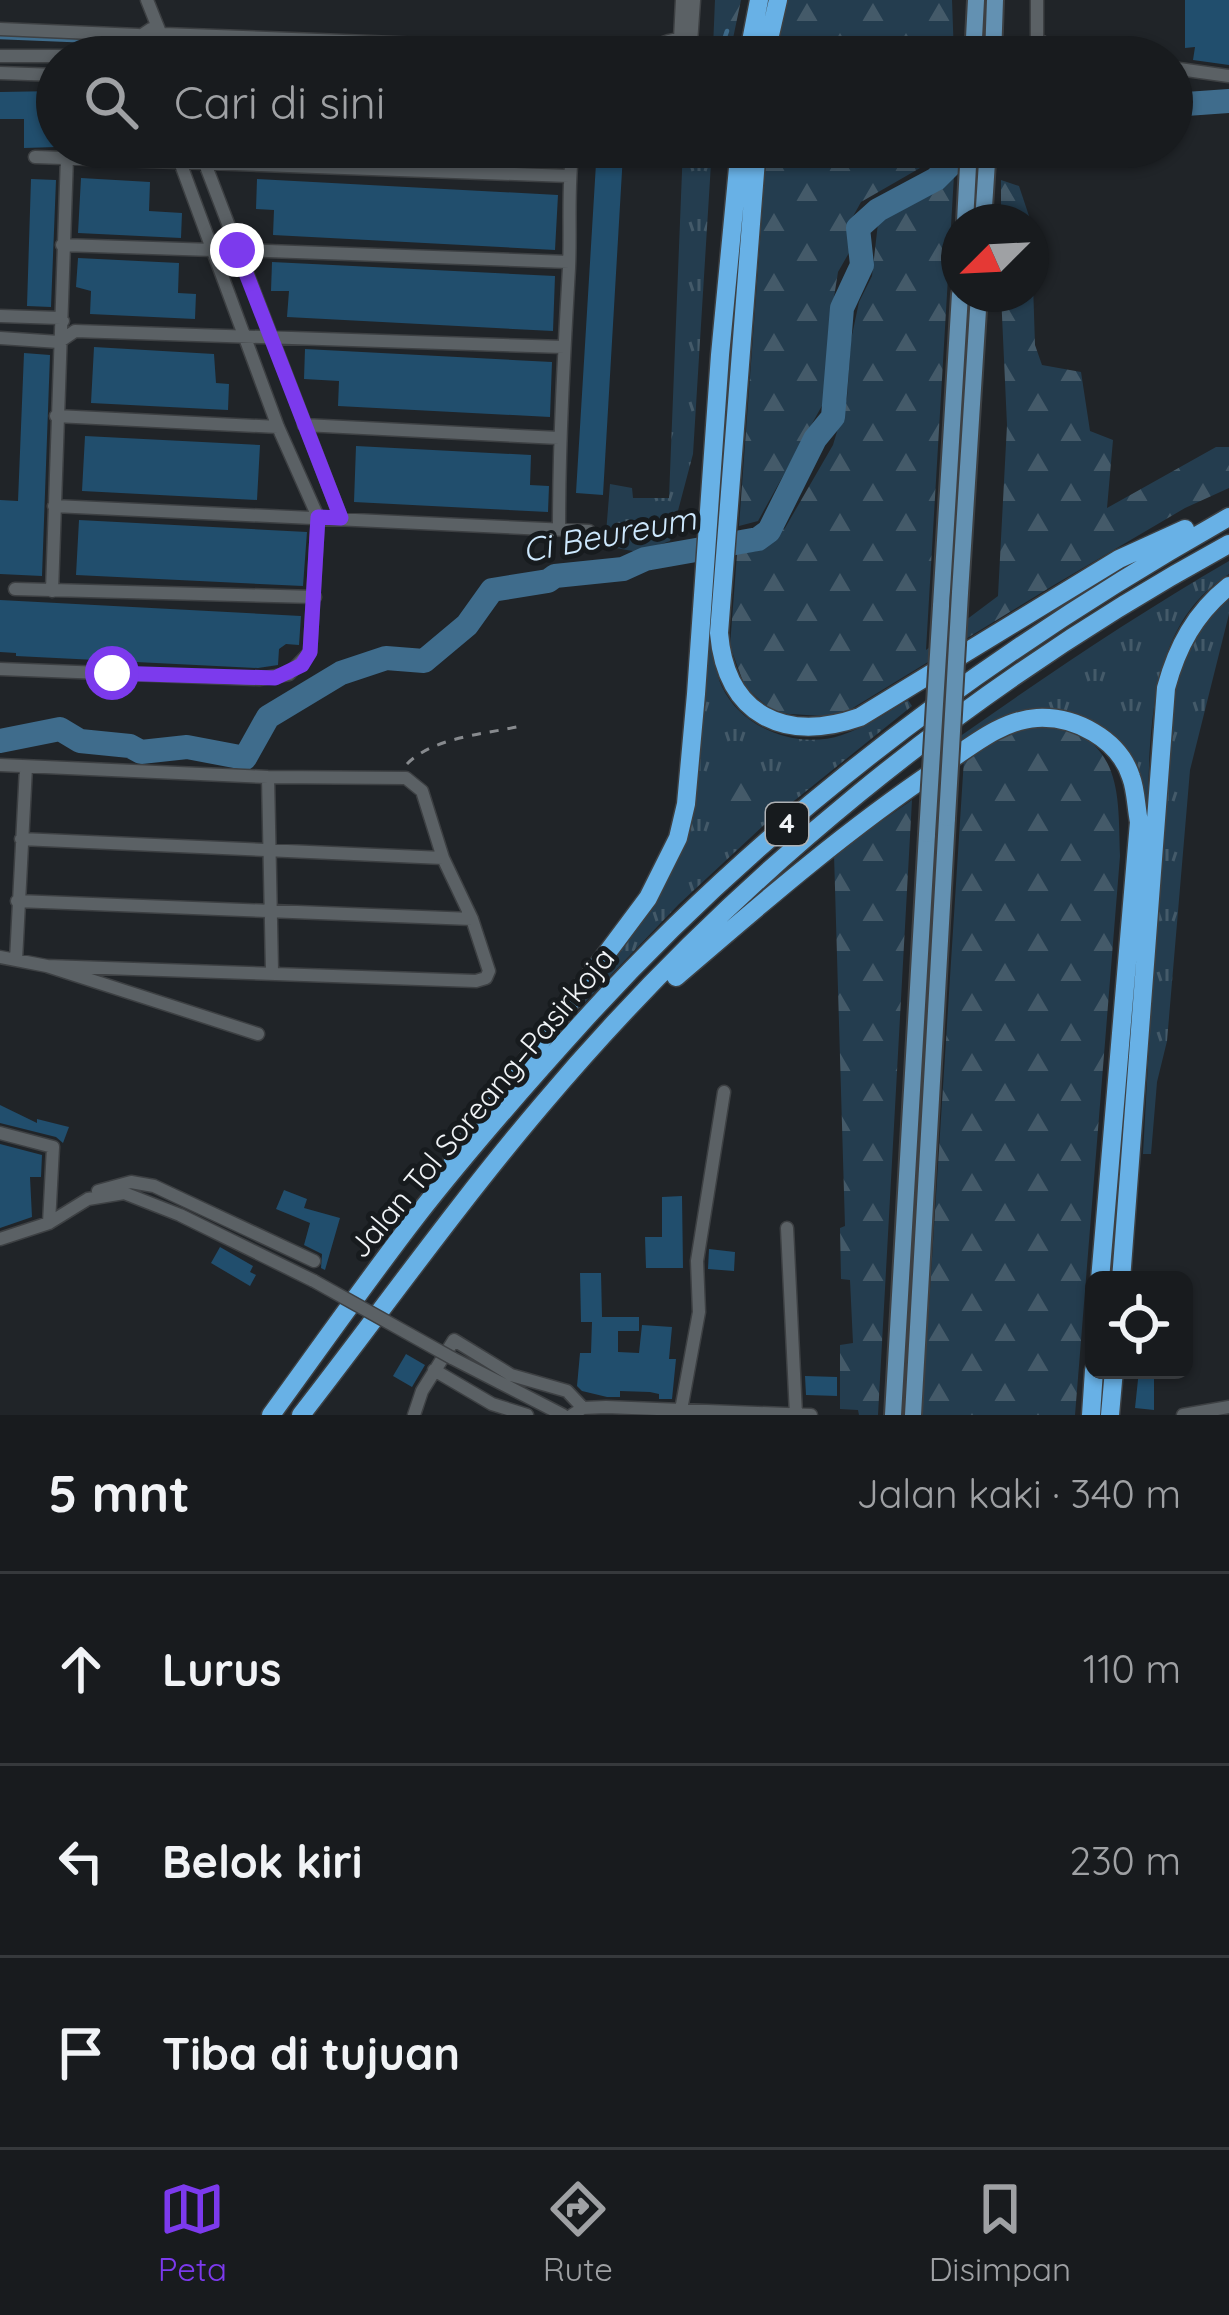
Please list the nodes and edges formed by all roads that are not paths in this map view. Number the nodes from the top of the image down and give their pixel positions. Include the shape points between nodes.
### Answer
1 (147, 0) edge
2 (682, 0) edge
3 (694, 0) edge
4 (759, 0) edge
5 (778, 0) edge
6 (976, 0) edge
7 (995, 0) edge
8 (1037, 0) edge
9 (0, 29) edge
10 (153, 32) junction
11 (147, 36) edge
12 (158, 36) edge
13 (240, 36) edge
14 (685, 36) edge
15 (686, 36) edge
16 (752, 36) edge
17 (770, 36) edge
18 (974, 36) edge
19 (994, 36) edge
20 (1037, 36) edge
21 (0, 56) edge
22 (36, 56) edge
23 (1193, 71) edge
24 (0, 73) edge
25 (36, 74) edge
26 (1229, 76) edge
27 (66, 168) edge
28 (178, 168) edge
29 (211, 168) edge
30 (424, 168) edge
31 (570, 168) edge
32 (738, 168) edge
33 (756, 168) edge
34 (968, 168) edge
35 (987, 168) edge
36 (569, 176) junction
37 (966, 204) edge
38 (984, 204) edge
39 (62, 245) junction
40 (212, 250) junction
41 (237, 250) junction
42 (569, 262) junction
43 (959, 312) edge
44 (978, 312) edge
45 (0, 316) edge
46 (60, 318) junction
47 (75, 331) junction
48 (245, 336) junction
49 (270, 336) junction
50 (0, 338) edge
51 (59, 342) junction
52 (564, 347) junction
53 (56, 416) junction
54 (304, 425) junction
55 (278, 427) junction
56 (559, 437) junction
57 (54, 506) junction
58 (1229, 513) edge
59 (318, 517) junction
60 (718, 517) junction
61 (341, 518) junction
62 (559, 528) junction
63 (589, 531) dead end
64 (1229, 544) edge
65 (1229, 586) edge
66 (712, 588) junction
67 (15, 589) dead end
68 (52, 591) junction
69 (316, 597) junction
70 (0, 669) edge
71 (0, 765) edge
72 (26, 767) junction
73 (268, 777) junction
74 (21, 839) junction
75 (266, 852) junction
76 (443, 858) junction
77 (17, 901) junction
78 (272, 914) junction
79 (472, 920) junction
80 (0, 957) edge
81 (16, 961) junction
82 (47, 966) junction
83 (272, 971) junction
84 (258, 1034) dead end
85 (591, 1051) junction
86 (724, 1091) dead end
87 (0, 1133) edge
88 (88, 1199) junction
89 (417, 1216) junction
90 (49, 1222) junction
91 (787, 1228) dead end
92 (0, 1239) edge
93 (314, 1261) dead end
94 (1101, 1271) edge
95 (1122, 1271) edge
96 (434, 1370) junction
97 (1093, 1379) edge
98 (1113, 1379) edge
99 (1229, 1407) edge
100 (681, 1410) junction
101 (578, 1412) edge
102 (718, 1413) edge
103 (1207, 1413) edge
104 (271, 1415) edge
105 (301, 1415) edge
106 (414, 1415) edge
107 (527, 1415) edge
108 (562, 1415) edge
109 (796, 1415) edge
110 (811, 1415) edge
111 (893, 1415) edge
112 (913, 1415) edge
113 (1091, 1415) edge
114 (1110, 1415) edge
115 (1183, 1415) edge

1 - 10 street
2 - 14 street
3 - 15 street
4 - 16 highway
5 - 17 highway
6 - 18 main road
7 - 19 main road
8 - 20 street
9 - 10 street
10 - 11 street
10 - 12 street
10 - 13 street
21 - 22 street
23 - 26 street
24 - 25 street
27 - 39 street
28 - 40 street
29 - 41 street
30 - 36 street
31 - 36 street
32 - 60 highway
33 - 60 highway
34 - 37 main road
35 - 38 main road
36 - 42 street
39 - 40 street
39 - 46 street
40 - 48 street
41 - 42 street
41 - 49 street
42 - 52 street
43 - 111 main road, bridge
44 - 112 main road, bridge
45 - 46 street
46 - 47 street
46 - 51 street
47 - 48 street
47 - 51 street
48 - 49 street
48 - 55 street
49 - 52 street
49 - 54 street
50 - 51 street
51 - 53 street
52 - 56 street
53 - 55 street
53 - 57 street
54 - 56 street
54 - 61 street
55 - 59 street
56 - 62 street
57 - 59 street
57 - 68 street
58 - 66 highway via 1119,559 880,706 830,728 801,729 748,706 721,657
58 - 89 highway, Jalan Tol Soreang–Pasirkoja / 4 via 1031,638 796,816 590,1014
59 - 61 street
59 - 69 street
60 - 66 highway
61 - 62 street
62 - 63 street
64 - 85 highway, Jalan Tol Soreang–Pasirkoja / 4 via 1084,630 908,756 706,930
65 - 95 highway via 1182,641 1166,688
66 - 89 highway via 686,804 666,867 470,1130
67 - 68 street
68 - 69 street
69 - 70 street via 310,652 275,678
71 - 72 street
72 - 73 street
72 - 74 street
73 - 75 street
73 - 76 street via 406,778 422,790
74 - 75 street
74 - 77 street
75 - 76 street
75 - 78 street
76 - 79 street
77 - 78 street
77 - 81 street
78 - 79 street
78 - 83 street
79 - 83 street via 489,961 486,978 476,981
80 - 81 street
81 - 82 street
82 - 83 street
82 - 84 street
85 - 94 highway via 810,862 984,738 1035,718 1090,730 1131,774 1139,822
85 - 105 highway, Jalan Tol Soreang–Pasirkoja / 4
86 - 100 street
87 - 90 street via 53,1147
88 - 90 street
88 - 93 street via 112,1184 154,1186
88 - 108 street, bridge via 135,1195
89 - 104 highway, Jalan Tol Soreang–Pasirkoja / 4
90 - 92 street
91 - 109 street
96 - 101 street via 456,1340 511,1375 567,1391
96 - 106 street
96 - 107 street
97 - 113 highway
98 - 114 highway
99 - 103 street
100 - 101 street
100 - 102 street
102 - 109 street
103 - 115 street
109 - 110 street

